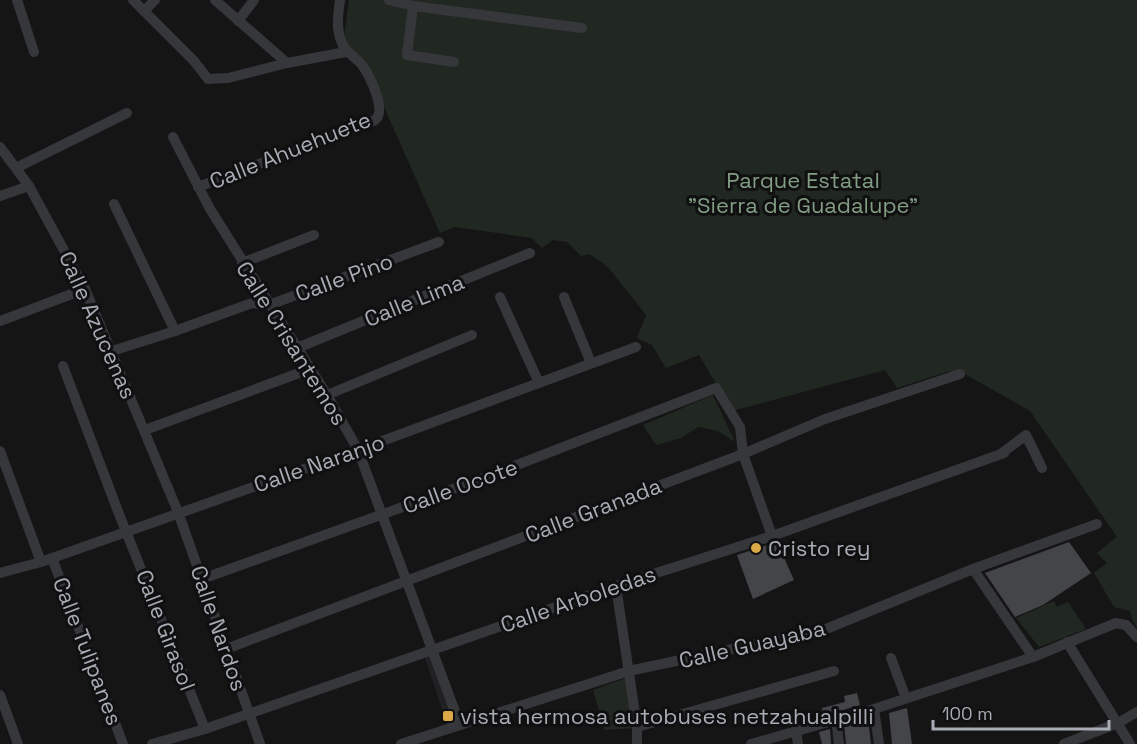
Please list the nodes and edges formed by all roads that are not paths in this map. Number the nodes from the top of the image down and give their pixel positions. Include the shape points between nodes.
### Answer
1 (17, 0) edge
2 (133, 0) edge
3 (155, 0) edge
4 (214, 0) edge
5 (254, 0) edge
6 (340, 0) edge
7 (389, 0) edge
8 (413, 6) junction
9 (144, 10) junction
10 (238, 21) junction
11 (582, 28) dead end
12 (34, 51) dead end
13 (346, 52) junction
14 (454, 62) dead end
15 (287, 63) junction
16 (127, 112) dead end
17 (173, 137) dead end
18 (0, 147) edge
19 (16, 168) junction
20 (29, 186) junction
21 (198, 187) junction
22 (0, 196) edge
23 (114, 204) dead end
24 (314, 235) dead end
25 (439, 242) dead end
26 (530, 253) dead end
27 (242, 263) junction
28 (85, 289) junction
29 (500, 297) dead end
30 (564, 297) dead end
31 (269, 305) junction
32 (0, 321) edge
33 (175, 331) junction
34 (472, 335) dead end
35 (636, 347) dead end
36 (297, 348) junction
37 (112, 351) junction
38 (591, 363) junction
39 (63, 366) dead end
40 (310, 369) junction
41 (960, 374) dead end
42 (539, 383) junction
43 (327, 395) junction
44 (145, 430) junction
45 (358, 450) junction
46 (0, 451) edge
47 (743, 454) junction
48 (1042, 468) dead end
49 (178, 512) junction
50 (382, 514) junction
51 (1097, 524) dead end
52 (127, 531) junction
53 (772, 536) junction
54 (47, 560) junction
55 (973, 568) junction
56 (0, 573) edge
57 (202, 579) junction
58 (407, 580) junction
59 (616, 586) junction
60 (1137, 637) edge
61 (1067, 642) junction
62 (226, 648) junction
63 (432, 649) junction
64 (1033, 657) junction
65 (891, 658) dead end
66 (629, 671) junction
67 (834, 671) dead end
68 (0, 695) edge
69 (906, 698) junction
70 (874, 709) junction
71 (1137, 712) edge
72 (249, 713) junction
73 (836, 719) junction
74 (1118, 723) junction
75 (460, 725) junction
76 (637, 727) junction
77 (205, 729) junction
78 (796, 731) junction
79 (757, 743) edge
80 (18, 744) edge
81 (123, 744) edge
82 (152, 744) edge
83 (260, 744) edge
84 (401, 744) edge
85 (637, 744) edge
86 (798, 744) edge
87 (839, 744) edge
88 (879, 744) edge
89 (1064, 744) edge
90 (1130, 744) edge

1 - 12 street
2 - 9 street
3 - 9 street
4 - 10 street
5 - 10 street
6 - 13 street via 337,23
7 - 8 street
8 - 11 street
8 - 14 street via 407,55
9 - 15 street via 208,79
10 - 15 street
13 - 15 street
13 - 21 street, Calle Ahuehuete via 362,66 376,93 379,117
16 - 19 street
17 - 21 street, Calle Crisantemos
18 - 19 street, Calle Azucenas
19 - 20 street, Calle Azucenas
20 - 22 street
20 - 28 street, Calle Azucenas
21 - 27 street, Calle Crisantemos
23 - 33 street
24 - 27 street
25 - 31 street, Calle Pino
26 - 36 street, Calle Lima
27 - 31 street, Calle Crisantemos
28 - 32 street
28 - 37 street, Calle Azucenas
29 - 42 street
30 - 38 street
31 - 33 street, Calle Pino via 252,303
31 - 36 street, Calle Crisantemos
33 - 37 street, Calle Pino
34 - 43 street
35 - 38 street, Calle Naranjo
36 - 40 street, Calle Crisantemos
37 - 44 street, Calle Azucenas
38 - 42 street, Calle Naranjo
39 - 52 street, Calle Girasol
40 - 43 street, Calle Crisantemos
40 - 44 street
41 - 47 street, Calle Granada via 825,419
42 - 45 street, Calle Naranjo
43 - 45 street, Calle Crisantemos
44 - 49 street, Calle Azucenas
45 - 49 street, Calle Naranjo
45 - 50 street, Calle Crisantemos
46 - 54 street, Calle Tulipanes
47 - 50 street, Calle Ocote via 740,427 716,388
47 - 53 street
47 - 58 street, Calle Granada
48 - 53 street, Calle Arboledas via 1026,435 1003,453
49 - 52 street, Calle Naranjo
49 - 57 street, Calle Nardos
50 - 57 street, Calle Ocote
50 - 58 street, Calle Crisantemos
51 - 55 street, Calle Guayaba
52 - 54 street, Calle Naranjo
52 - 77 street, Calle Girasol
53 - 59 street, Calle Arboledas
54 - 56 street, Calle Naranjo
54 - 81 street, Calle Tulipanes
55 - 64 street
55 - 66 street, Calle Guayaba via 826,629
57 - 62 street, Calle Nardos
58 - 62 street, Calle Granada
58 - 63 street, Calle Crisantemos
59 - 63 street, Calle Arboledas
59 - 66 street
60 - 61 street via 1126,625 1116,623
61 - 64 street
61 - 74 street
62 - 72 street, Calle Nardos
63 - 72 street, Calle Arboledas
63 - 75 street, Calle Crisantemos
64 - 69 street
65 - 69 street
66 - 75 street, Calle Guayaba
66 - 76 street
67 - 76 street
68 - 80 street
69 - 70 street
70 - 73 street
70 - 88 street
71 - 74 street
72 - 77 street, Calle Arboledas
72 - 83 street, Calle Nardos
73 - 78 street
73 - 87 street
74 - 89 street
74 - 90 street
75 - 84 street, Calle Guayaba
76 - 85 street
77 - 82 street, Calle Arboledas
78 - 79 street
78 - 86 street

